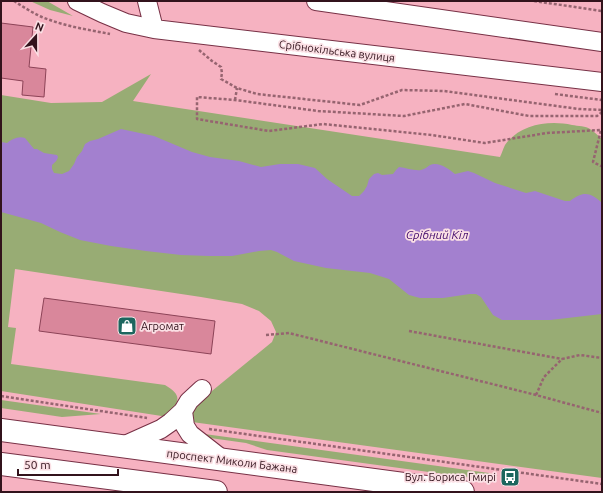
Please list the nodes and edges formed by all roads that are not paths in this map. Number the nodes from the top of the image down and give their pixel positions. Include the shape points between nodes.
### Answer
1 (77, 1) edge
2 (147, 1) edge
3 (316, 1) edge
4 (154, 29) junction
5 (602, 42) edge
6 (602, 82) edge
7 (202, 389) dead end
8 (180, 419) junction
9 (1, 430) edge
10 (123, 446) junction
11 (222, 459) junction
12 (1, 464) edge
13 (216, 492) edge
14 (463, 492) edge

1 - 4 street, Срібнокільська вулиця via 126,23
2 - 4 street
3 - 5 street
4 - 6 street, Срібнокільська вулиця
7 - 8 street via 189,401
8 - 10 street
8 - 11 street via 190,434
9 - 10 highway, проспект Миколи Бажана
10 - 11 highway, проспект Миколи Бажана
11 - 14 highway, проспект Миколи Бажана
12 - 13 highway

